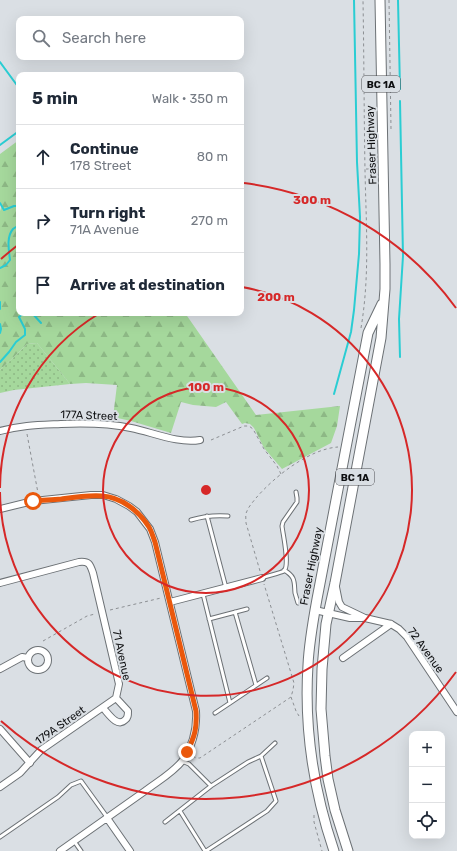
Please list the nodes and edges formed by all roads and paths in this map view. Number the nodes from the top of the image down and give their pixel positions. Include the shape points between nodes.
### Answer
1 (363, 0) edge
2 (380, 0) edge
3 (383, 169) junction
4 (385, 289) junction
5 (0, 431) edge
6 (27, 434) dead end
7 (200, 440) dead end
8 (211, 440) dead end
9 (340, 447) dead end
10 (281, 474) junction
11 (38, 492) dead end
12 (296, 492) dead end
13 (0, 509) edge
14 (208, 516) junction
15 (228, 516) dead end
16 (191, 520) dead end
17 (284, 570) junction
18 (261, 576) junction
19 (0, 583) edge
20 (335, 583) junction
21 (226, 588) junction
22 (203, 594) junction
23 (161, 598) dead end
24 (170, 602) junction
25 (298, 603) dead end
26 (247, 609) dead end
27 (110, 610) dead end
28 (315, 610) junction
29 (234, 612) junction
30 (329, 613) junction
31 (95, 614) dead end
32 (365, 618) junction
33 (209, 619) junction
34 (391, 624) junction
35 (43, 641) dead end
36 (28, 658) dead end
37 (342, 658) dead end
38 (0, 669) edge
39 (267, 678) dead end
40 (256, 685) junction
41 (291, 697) dead end
42 (116, 698) junction
43 (230, 703) junction
44 (103, 708) junction
45 (457, 712) edge
46 (216, 713) dead end
47 (301, 720) dead end
48 (1, 732) edge
49 (275, 743) dead end
50 (261, 756) junction
51 (182, 761) junction
52 (30, 763) junction
53 (210, 786) junction
54 (0, 787) edge
55 (180, 811) junction
56 (107, 818) junction
57 (165, 822) dead end
58 (0, 837) edge
59 (74, 841) junction
60 (60, 851) edge
61 (81, 851) edge
62 (130, 851) edge
63 (205, 851) edge
64 (334, 851) edge
65 (348, 851) edge

1 - 3 path via 365,169
2 - 3 main road, Fraser Highway / BC 1A
3 - 4 main road, Fraser Highway / BC 1A
4 - 20 main road, Fraser Highway / BC 1A via 381,338
4 - 28 main road, Fraser Highway / BC 1A via 382,303 368,333
5 - 7 street, 177A Street via 31,425 98,423 139,429 185,441
6 - 11 path
8 - 10 path via 244,426 250,426
9 - 10 path via 319,451
10 - 18 path via 247,511 246,523
12 - 17 lane via 297,502 282,526 287,561
13 - 24 street via 33,501 91,496 116,499 129,506 150,529
14 - 15 lane
14 - 16 lane
14 - 21 lane
17 - 18 lane
17 - 25 lane via 294,582
18 - 21 street
19 - 42 street, 71 Avenue via 79,562 88,562 93,573 119,684
20 - 30 main road, Fraser Highway / BC 1A
20 - 32 street, 72 Avenue via 342,607
21 - 22 street
22 - 24 street
22 - 33 lane
23 - 27 path
24 - 51 street via 196,711 194,737
26 - 29 lane
28 - 30 street, 72 Avenue
28 - 64 main road, Fraser Highway / BC 1A via 308,665 308,722 317,787
29 - 33 lane
29 - 40 lane
30 - 32 street, 72 Avenue via 350,618
30 - 65 main road, Fraser Highway / BC 1A via 322,669 321,709 328,779
31 - 35 path
32 - 34 street, 72 Avenue
33 - 43 lane
34 - 37 street
34 - 45 street, 72 Avenue via 407,637
36 - 38 street via 22,657
39 - 40 lane
40 - 43 lane
41 - 47 path
42 - 44 street, 179A Street
42 - 44 street via 128,711 125,721 115,721
43 - 46 lane
44 - 52 street, 179A Street via 41,750
48 - 52 street
49 - 50 lane
50 - 53 lane
50 - 63 lane via 276,801 267,811
51 - 53 lane via 189,764
51 - 56 street
52 - 54 street, 179A Street
53 - 55 lane
55 - 57 lane
55 - 63 lane
56 - 58 lane via 82,781 71,785
56 - 59 street
56 - 62 street
59 - 60 street
59 - 61 lane

